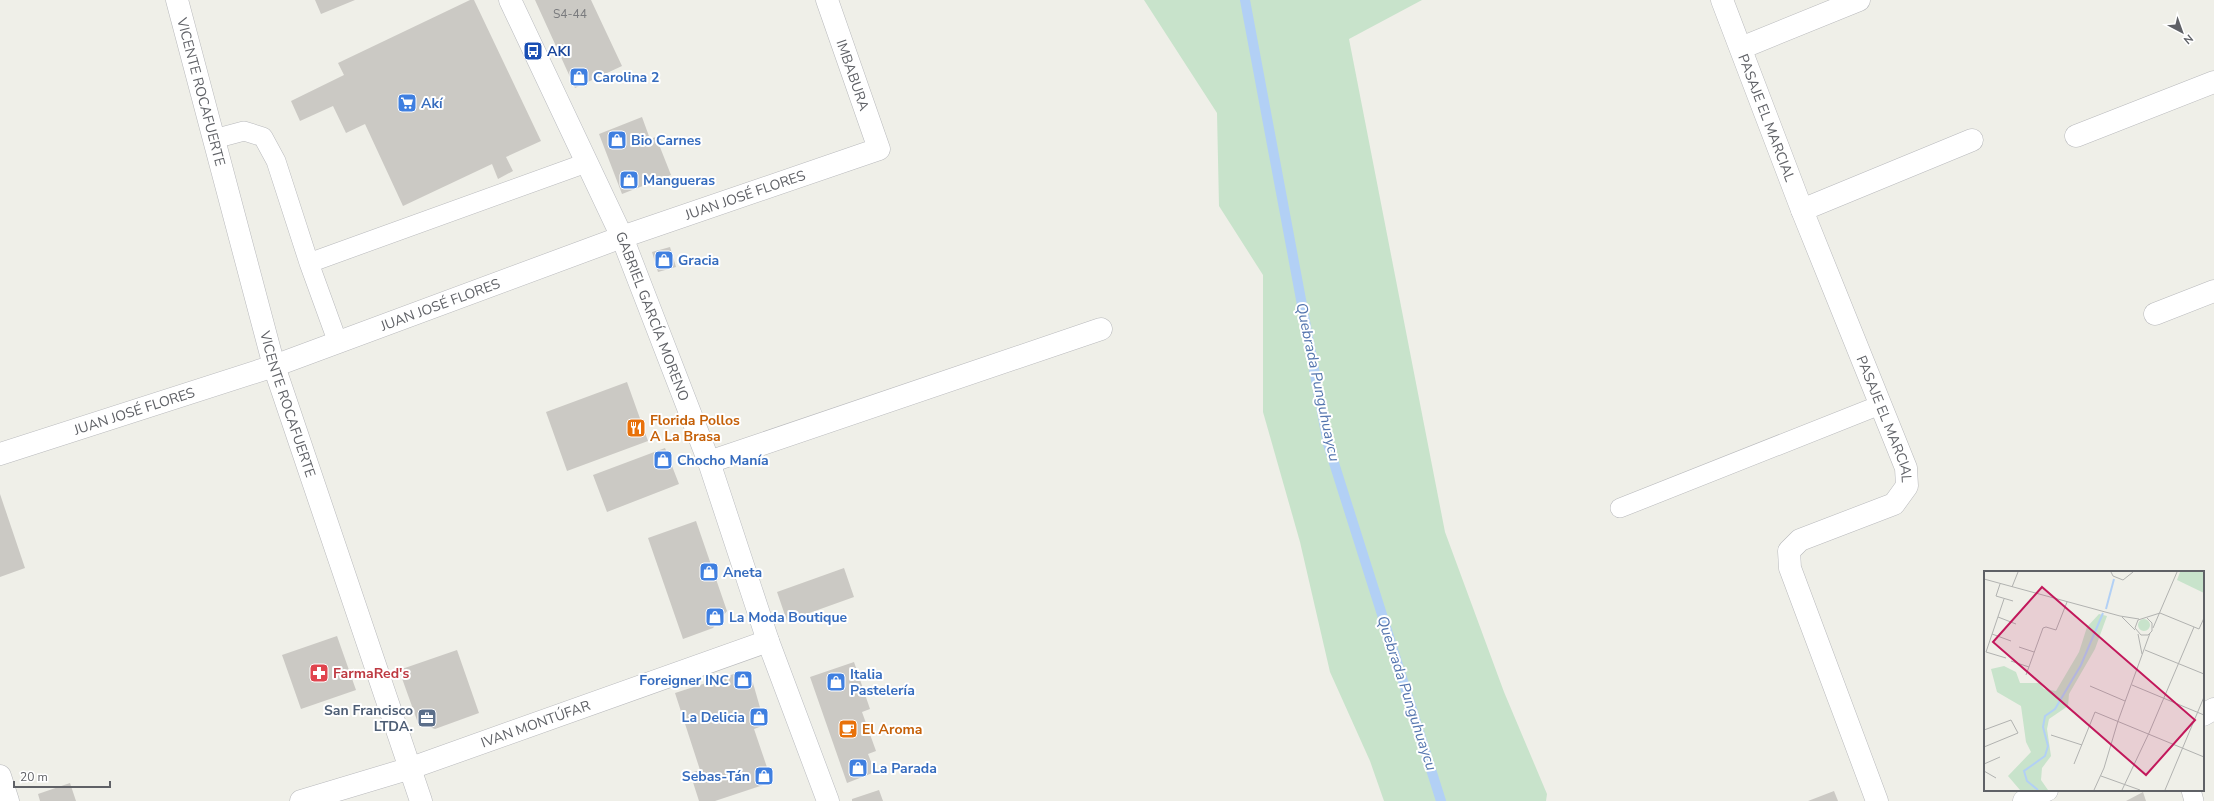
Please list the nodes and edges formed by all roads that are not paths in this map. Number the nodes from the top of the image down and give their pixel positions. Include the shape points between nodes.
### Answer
1 (177, 0) edge
2 (510, 0) edge
3 (827, 0) edge
4 (1722, 0) edge
5 (1859, 0) edge
6 (1741, 48) junction
7 (2214, 82) edge
8 (2076, 136) dead end
9 (214, 139) junction
10 (1972, 140) dead end
11 (878, 149) joint
12 (586, 163) junction
13 (1802, 210) junction
14 (622, 237) junction
15 (308, 263) junction
16 (2214, 291) edge
17 (2155, 314) dead end
18 (1101, 329) dead end
19 (338, 342) junction
20 (274, 366) junction
21 (1880, 405) junction
22 (0, 454) edge
23 (709, 462) junction
24 (1620, 508) dead end
25 (768, 640) junction
26 (2214, 709) edge
27 (2204, 714) edge
28 (411, 768) junction
29 (0, 776) edge
30 (2045, 791) edge
31 (2190, 791) edge
32 (8, 801) edge
33 (301, 801) edge
34 (421, 801) edge
35 (828, 801) edge
36 (1878, 801) edge
37 (2024, 801) edge
38 (2194, 801) edge

1 - 9 street, VICENTE ROCAFUERTE
2 - 12 street, GABRIEL GARCÍA MORENO
3 - 11 street, IMBABURA
4 - 6 street, PASAJE EL MARCIAL
5 - 6 street
6 - 13 street, PASAJE EL MARCIAL
7 - 8 street
9 - 15 lane via 244,131 263,137 276,161
9 - 20 street, VICENTE ROCAFUERTE
10 - 13 street
11 - 14 street, JUAN JOSÉ FLORES
12 - 14 street, GABRIEL GARCÍA MORENO
12 - 15 lane
13 - 21 street, PASAJE EL MARCIAL
14 - 19 street, JUAN JOSÉ FLORES
14 - 23 street, GABRIEL GARCÍA MORENO
15 - 19 lane
16 - 17 street
18 - 23 street
19 - 20 street, JUAN JOSÉ FLORES
20 - 22 street, JUAN JOSÉ FLORES
20 - 28 street, VICENTE ROCAFUERTE
21 - 24 lane
21 - 36 street, PASAJE EL MARCIAL via 1906,468 1907,486 1894,504 1800,540 1789,551 1790,568
23 - 25 street, GABRIEL GARCÍA MORENO
25 - 28 street, IVAN MONTÚFAR
25 - 35 street, GABRIEL GARCÍA MORENO
26 - 27 street
28 - 33 street, IVAN MONTÚFAR
28 - 34 street, VICENTE ROCAFUERTE
29 - 32 street
30 - 37 street
31 - 38 lane

